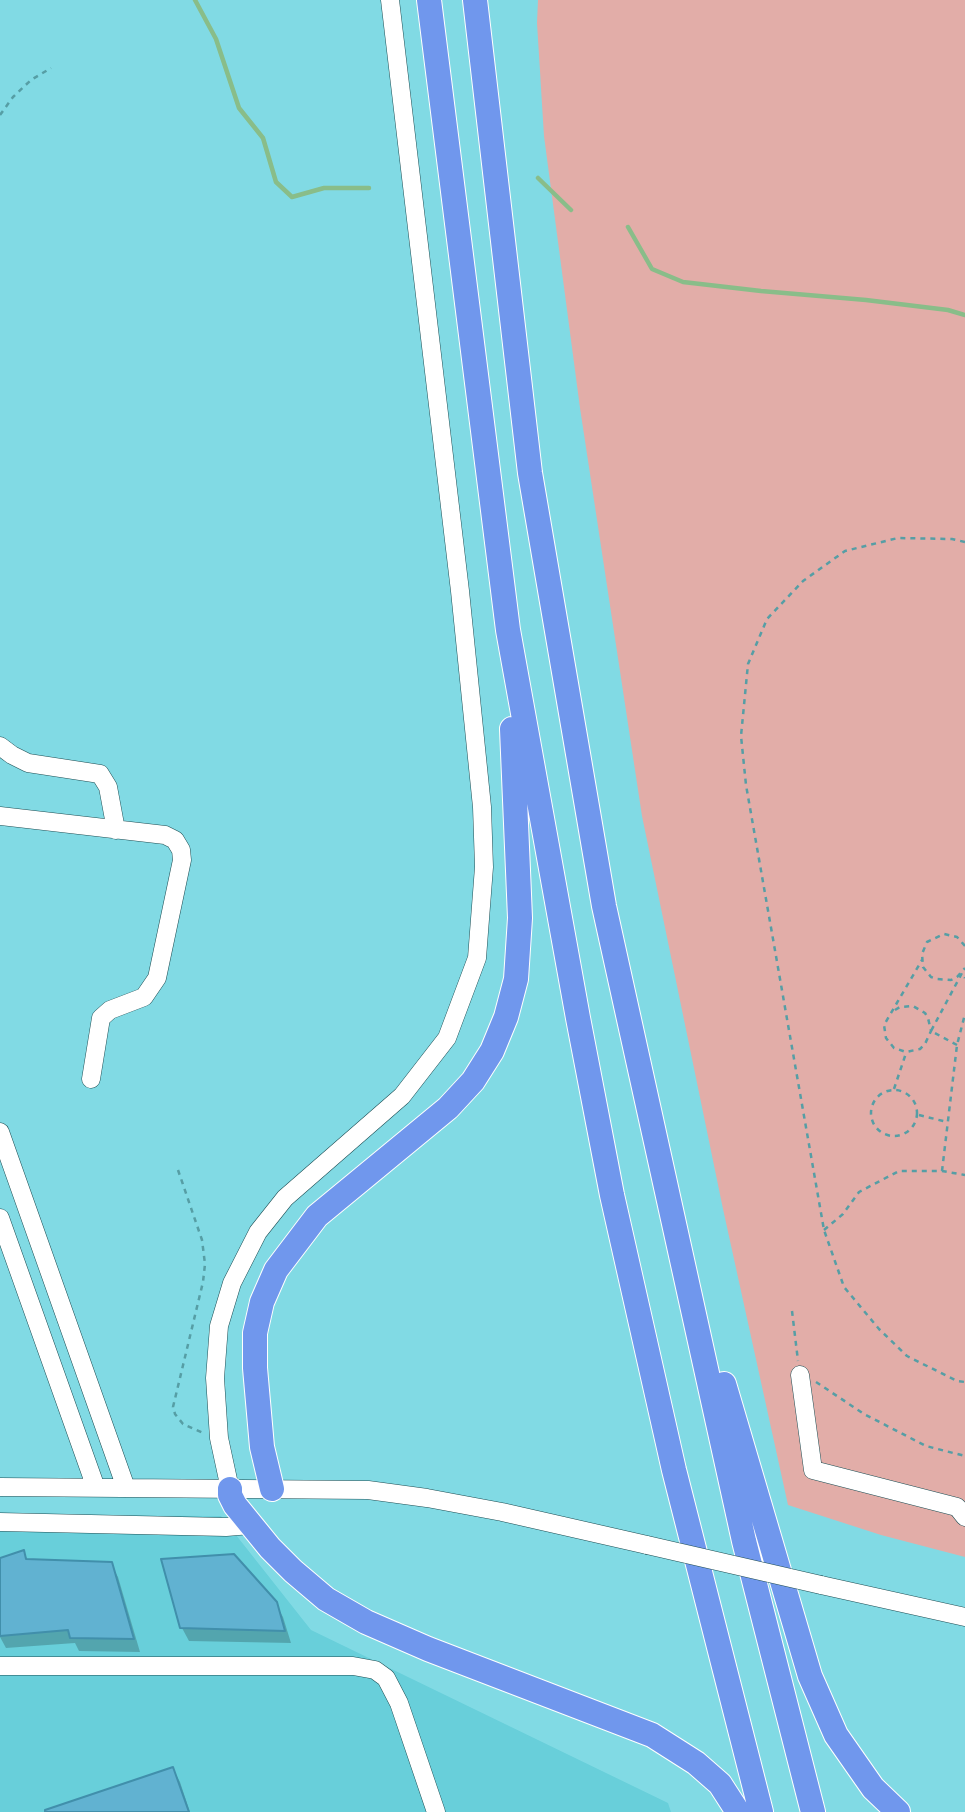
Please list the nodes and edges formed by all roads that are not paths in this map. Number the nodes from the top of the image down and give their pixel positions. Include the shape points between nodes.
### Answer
1 (390, 0) edge
2 (429, 0) edge
3 (475, 0) edge
4 (508, 630) junction
5 (0, 747) edge
6 (0, 817) edge
7 (116, 830) junction
8 (92, 1079) dead end
9 (0, 1132) edge
10 (658, 1157) junction
11 (30, 1218) junction
12 (1, 1224) edge
13 (800, 1375) road end
14 (0, 1487) edge
15 (96, 1488) junction
16 (126, 1488) junction
17 (230, 1489) junction
18 (272, 1489) junction
19 (965, 1517) edge
20 (0, 1522) edge
21 (251, 1525) junction
22 (965, 1618) edge
23 (0, 1666) edge
24 (436, 1812) edge
25 (738, 1812) edge
26 (761, 1812) edge
27 (813, 1812) edge
28 (898, 1812) edge

1 - 17 street via 482,807 484,867 477,958 447,1038 402,1096 285,1199 258,1232 232,1283 219,1325 215,1378 219,1438
2 - 4 highway
3 - 10 highway via 530,473 604,906
4 - 18 highway via 520,918 516,979 506,1017 492,1051 449,1108 317,1216 276,1270 255,1334 262,1447
4 - 26 highway via 615,1208 674,1470
5 - 7 street via 28,763 100,774 108,788
6 - 7 street
7 - 8 street via 170,837 179,845 182,860 157,978 144,997 101,1018
9 - 11 street
10 - 27 highway via 744,1541
10 - 28 highway via 810,1675 836,1735 873,1788
11 - 12 street
11 - 16 street
12 - 15 street
13 - 19 street via 813,1470 957,1507
14 - 15 street
15 - 16 street
16 - 17 street
17 - 18 street
17 - 21 highway
18 - 22 street, bridge via 368,1490 427,1498
20 - 21 street
21 - 25 highway via 326,1599 428,1649 652,1735 720,1784
23 - 24 street via 375,1670 386,1678 399,1703

